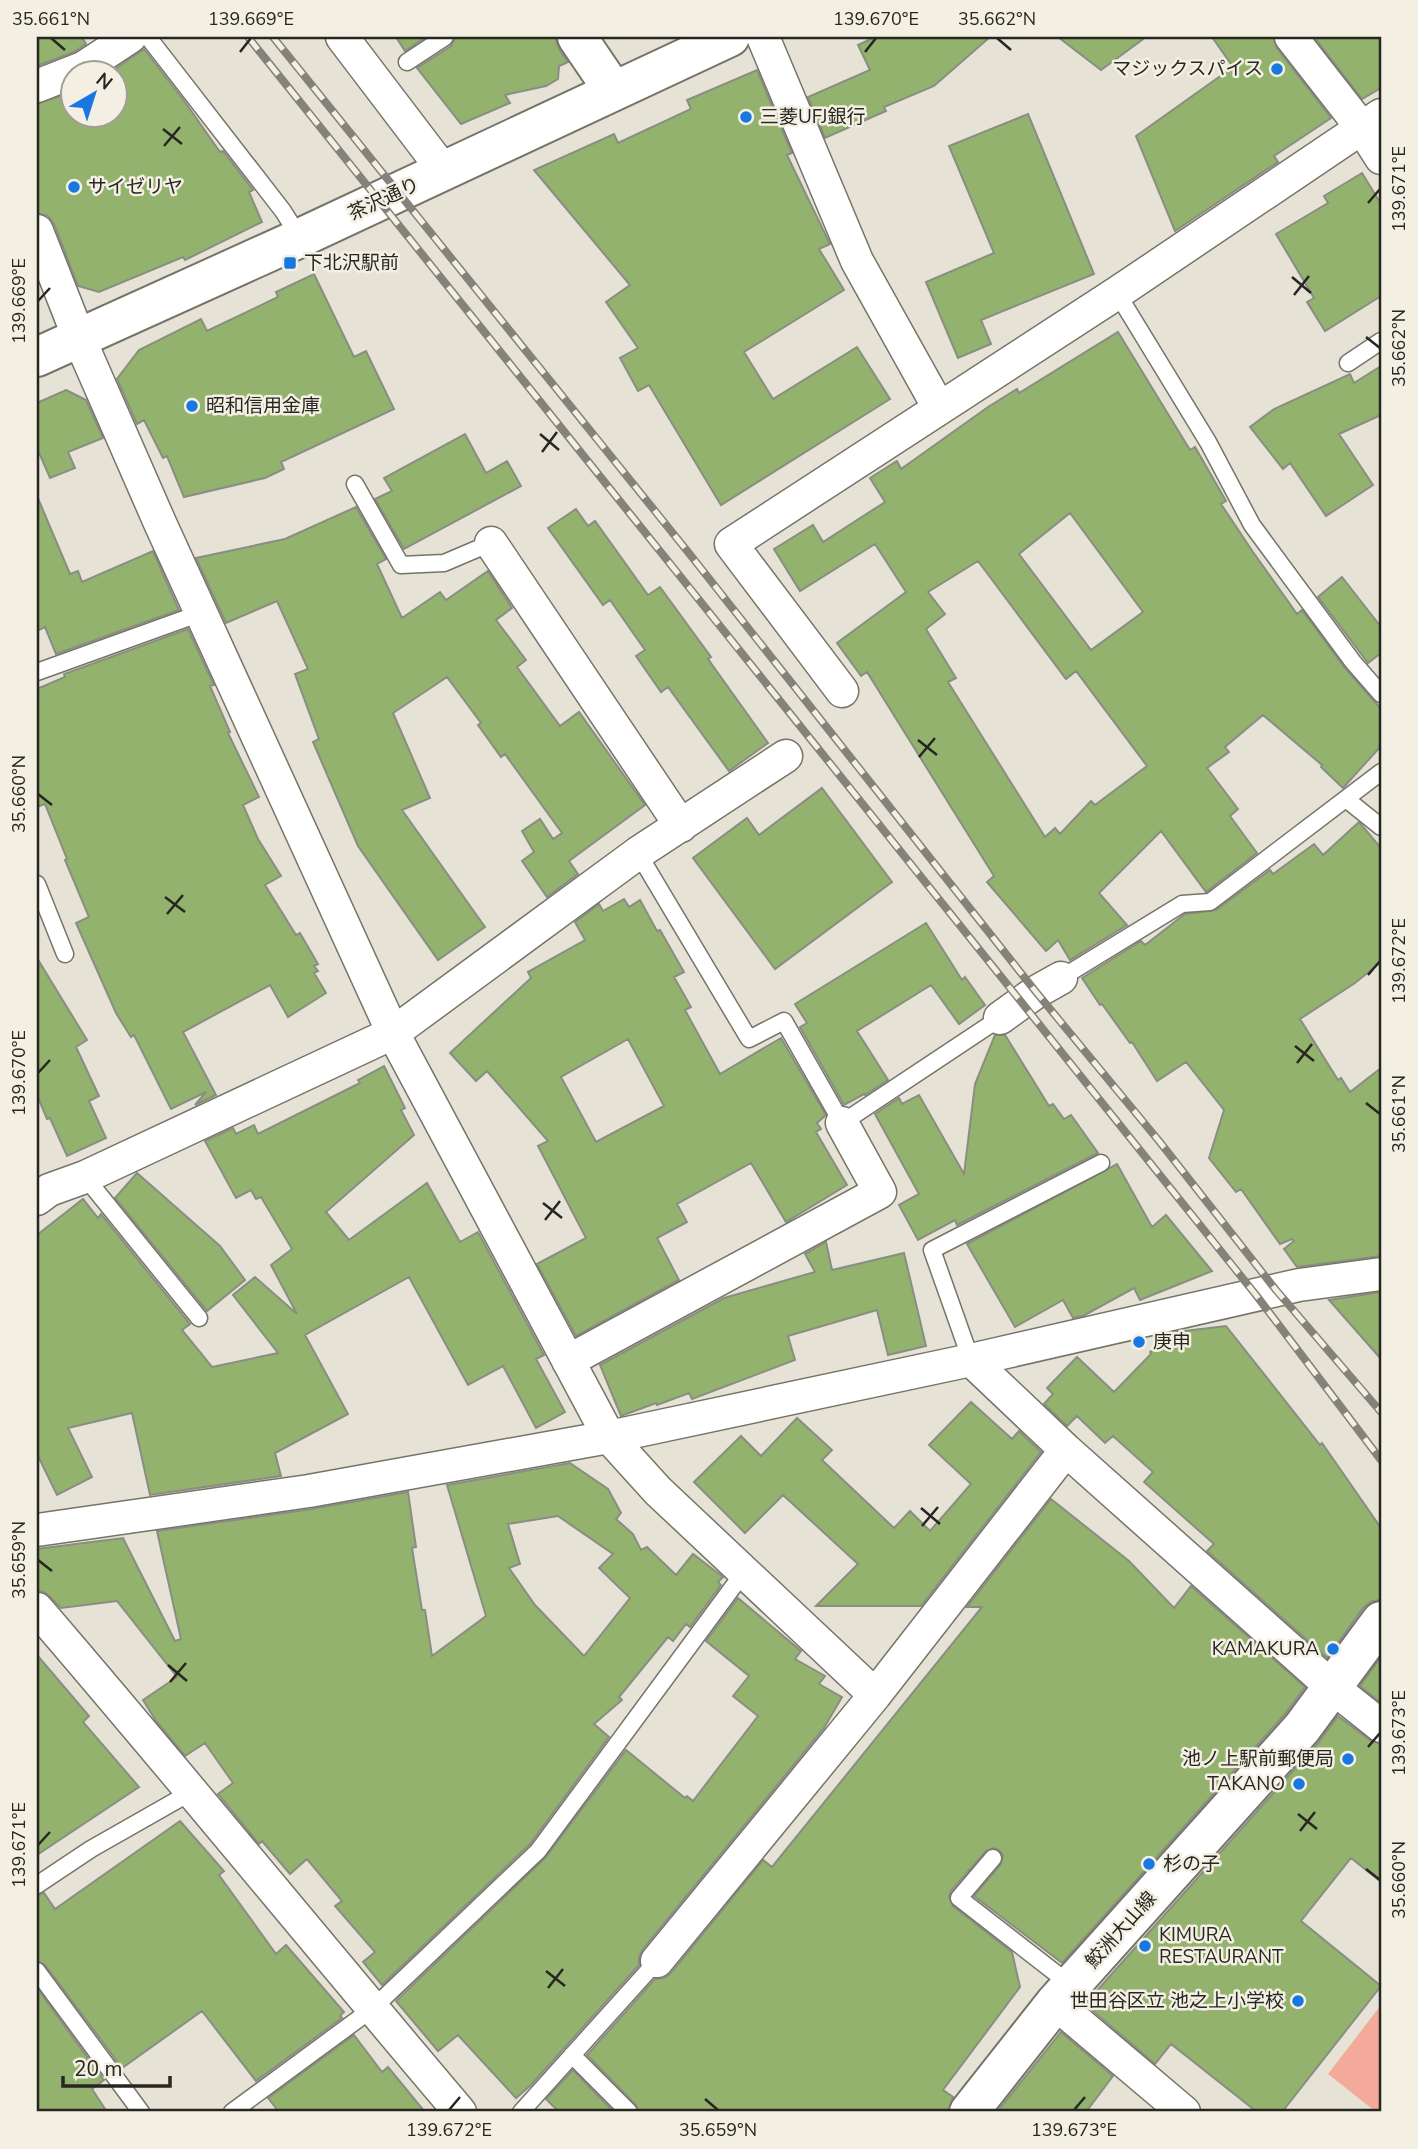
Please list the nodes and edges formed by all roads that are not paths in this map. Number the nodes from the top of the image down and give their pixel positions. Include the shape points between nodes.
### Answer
1 (130, 37) edge
2 (148, 37) edge
3 (342, 37) edge
4 (445, 37) edge
5 (577, 37) edge
6 (730, 37) edge
7 (763, 37) edge
8 (1291, 37) edge
9 (407, 62) dead end
10 (37, 86) edge
11 (613, 90) junction
12 (1372, 121) edge
13 (1381, 158) edge
14 (444, 171) junction
15 (37, 231) edge
16 (300, 238) junction
17 (1117, 293) junction
18 (79, 338) junction
19 (1381, 341) edge
20 (37, 357) edge
21 (1348, 363) dead end
22 (939, 408) junction
23 (355, 484) dead end
24 (491, 543) joint
25 (201, 613) junction
26 (37, 672) edge
27 (842, 691) dead end
28 (1381, 694) edge
29 (786, 755) dead end
30 (1381, 772) edge
31 (1346, 799) junction
32 (681, 826) junction
33 (1381, 827) edge
34 (639, 853) junction
35 (37, 884) edge
36 (65, 954) dead end
37 (1060, 978) joint
38 (1000, 1018) joint
39 (393, 1033) junction
40 (842, 1123) junction
41 (1101, 1163) dead end
42 (85, 1177) junction
43 (37, 1199) edge
44 (1381, 1274) edge
45 (199, 1318) dead end
46 (971, 1360) junction
47 (568, 1361) junction
48 (609, 1437) junction
49 (1066, 1450) junction
50 (37, 1530) edge
51 (744, 1572) junction
52 (37, 1609) edge
53 (1381, 1621) edge
54 (1332, 1687) junction
55 (875, 1695) junction
56 (1381, 1726) edge
57 (193, 1791) junction
58 (993, 1858) dead end
59 (37, 1885) edge
60 (657, 1961) joint
61 (37, 1971) edge
62 (1063, 1994) junction
63 (372, 2009) junction
64 (572, 2055) junction
65 (141, 2112) edge
66 (232, 2112) edge
67 (460, 2112) edge
68 (521, 2112) edge
69 (629, 2112) edge
70 (969, 2112) edge
71 (1184, 2112) edge

1 - 10 street via 83,68
2 - 16 lane
3 - 14 street
4 - 9 lane
5 - 11 street
6 - 11 street, 茶沢通り
7 - 22 street via 857,261
8 - 12 street
11 - 14 street, 茶沢通り
12 - 13 street
12 - 17 street
14 - 16 street, 茶沢通り
15 - 18 street
16 - 18 street, 茶沢通り
17 - 22 street
17 - 28 lane via 1208,442 1252,525
18 - 20 street, 茶沢通り
18 - 25 street
19 - 21 lane
22 - 27 street via 731,544
23 - 24 lane via 401,565 444,563
24 - 32 street
25 - 26 lane
25 - 39 street
29 - 32 street
30 - 31 lane
31 - 33 lane
31 - 37 lane via 1210,902 1182,904
32 - 34 street
34 - 39 street
34 - 40 lane via 749,1039 784,1021
35 - 36 lane
37 - 38 street
38 - 40 lane
39 - 42 street
39 - 47 street
40 - 47 street via 880,1192
41 - 46 lane via 932,1250
42 - 43 street
42 - 45 lane
44 - 46 street via 1299,1285
46 - 48 street
46 - 49 street
47 - 48 street
48 - 50 street via 309,1491
48 - 51 street via 658,1491
49 - 54 street
49 - 55 street
51 - 55 street
51 - 63 lane via 538,1851
52 - 57 street
53 - 54 street, 鮫洲大山線
54 - 56 street
54 - 62 street, 鮫洲大山線 via 1302,1728
55 - 60 street
57 - 59 lane
57 - 63 street
58 - 62 lane via 959,1898
60 - 64 lane
61 - 65 lane
62 - 70 street, 鮫洲大山線
62 - 71 street
63 - 66 lane
63 - 67 street
64 - 68 lane
64 - 69 lane

